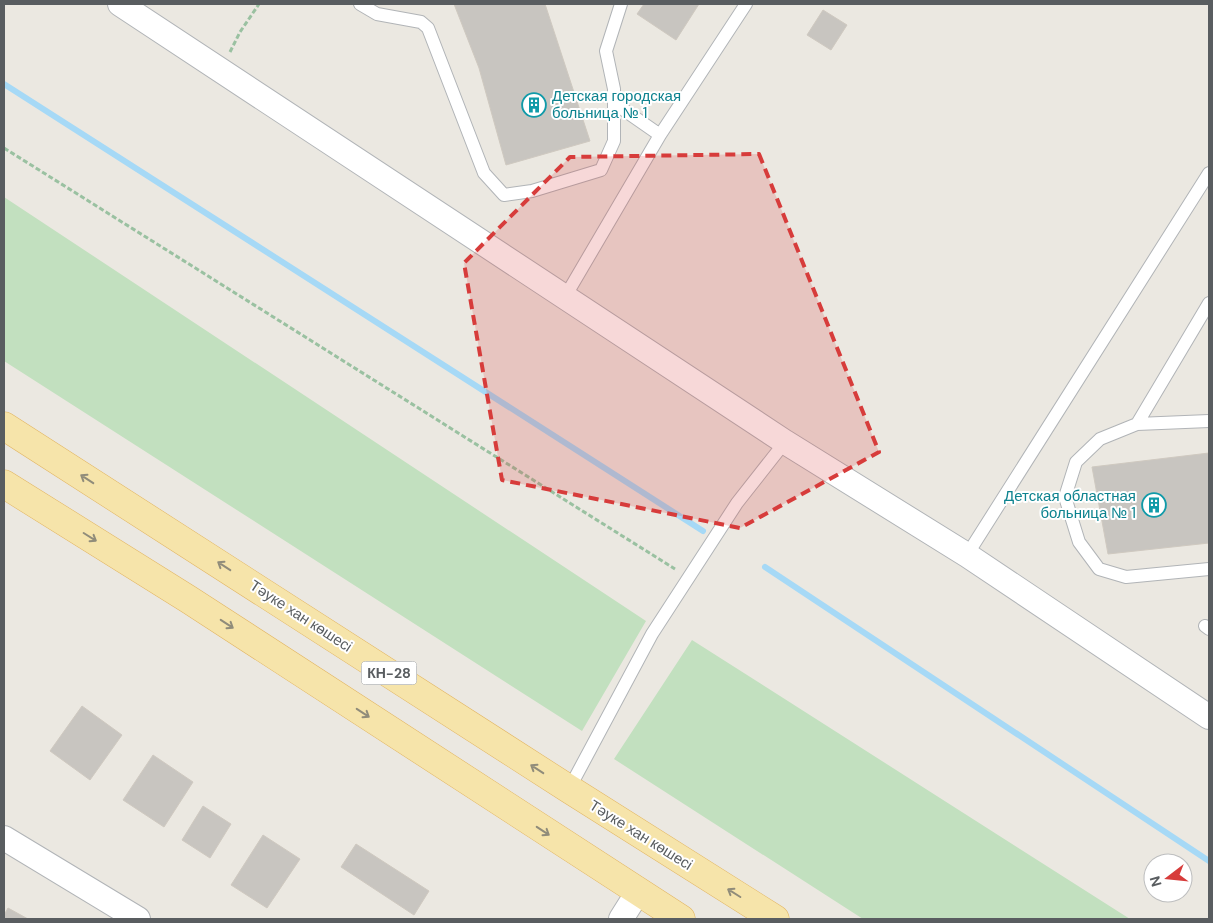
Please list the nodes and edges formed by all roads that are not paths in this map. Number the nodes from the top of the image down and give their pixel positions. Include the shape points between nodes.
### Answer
1 (120, 4) edge
2 (360, 4) edge
3 (621, 4) edge
4 (746, 4) edge
5 (614, 103) junction
6 (660, 135) junction
7 (1209, 174) edge
8 (565, 297) junction
9 (1209, 303) edge
10 (1209, 421) edge
11 (1137, 424) junction
12 (4, 426) edge
13 (784, 442) junction
14 (4, 484) edge
15 (967, 555) junction
16 (1209, 569) edge
17 (1209, 717) edge
18 (569, 789) junction
19 (4, 838) edge
20 (638, 892) junction
21 (138, 919) edge
22 (621, 919) edge
23 (681, 919) edge
24 (775, 919) edge

1 - 8 street
2 - 5 lane via 377,14 421,22 428,28 484,173 504,195 532,191 601,170 614,141
3 - 5 lane via 606,50
4 - 6 lane
5 - 6 lane
6 - 8 lane
7 - 15 lane
8 - 13 street
9 - 11 lane
10 - 11 lane
11 - 16 lane via 1100,439 1076,462 1065,497 1079,542 1099,569 1126,577
18 -> 12 main road, Тәуке хан көшесі / КН-28
13 - 15 street
13 - 18 lane via 737,503 652,634
14 -> 20 main road via 188,599
15 - 17 street
24 -> 18 main road, Тәуке хан көшесі / КН-28
19 - 21 street
20 - 22 street
20 - 23 main road

